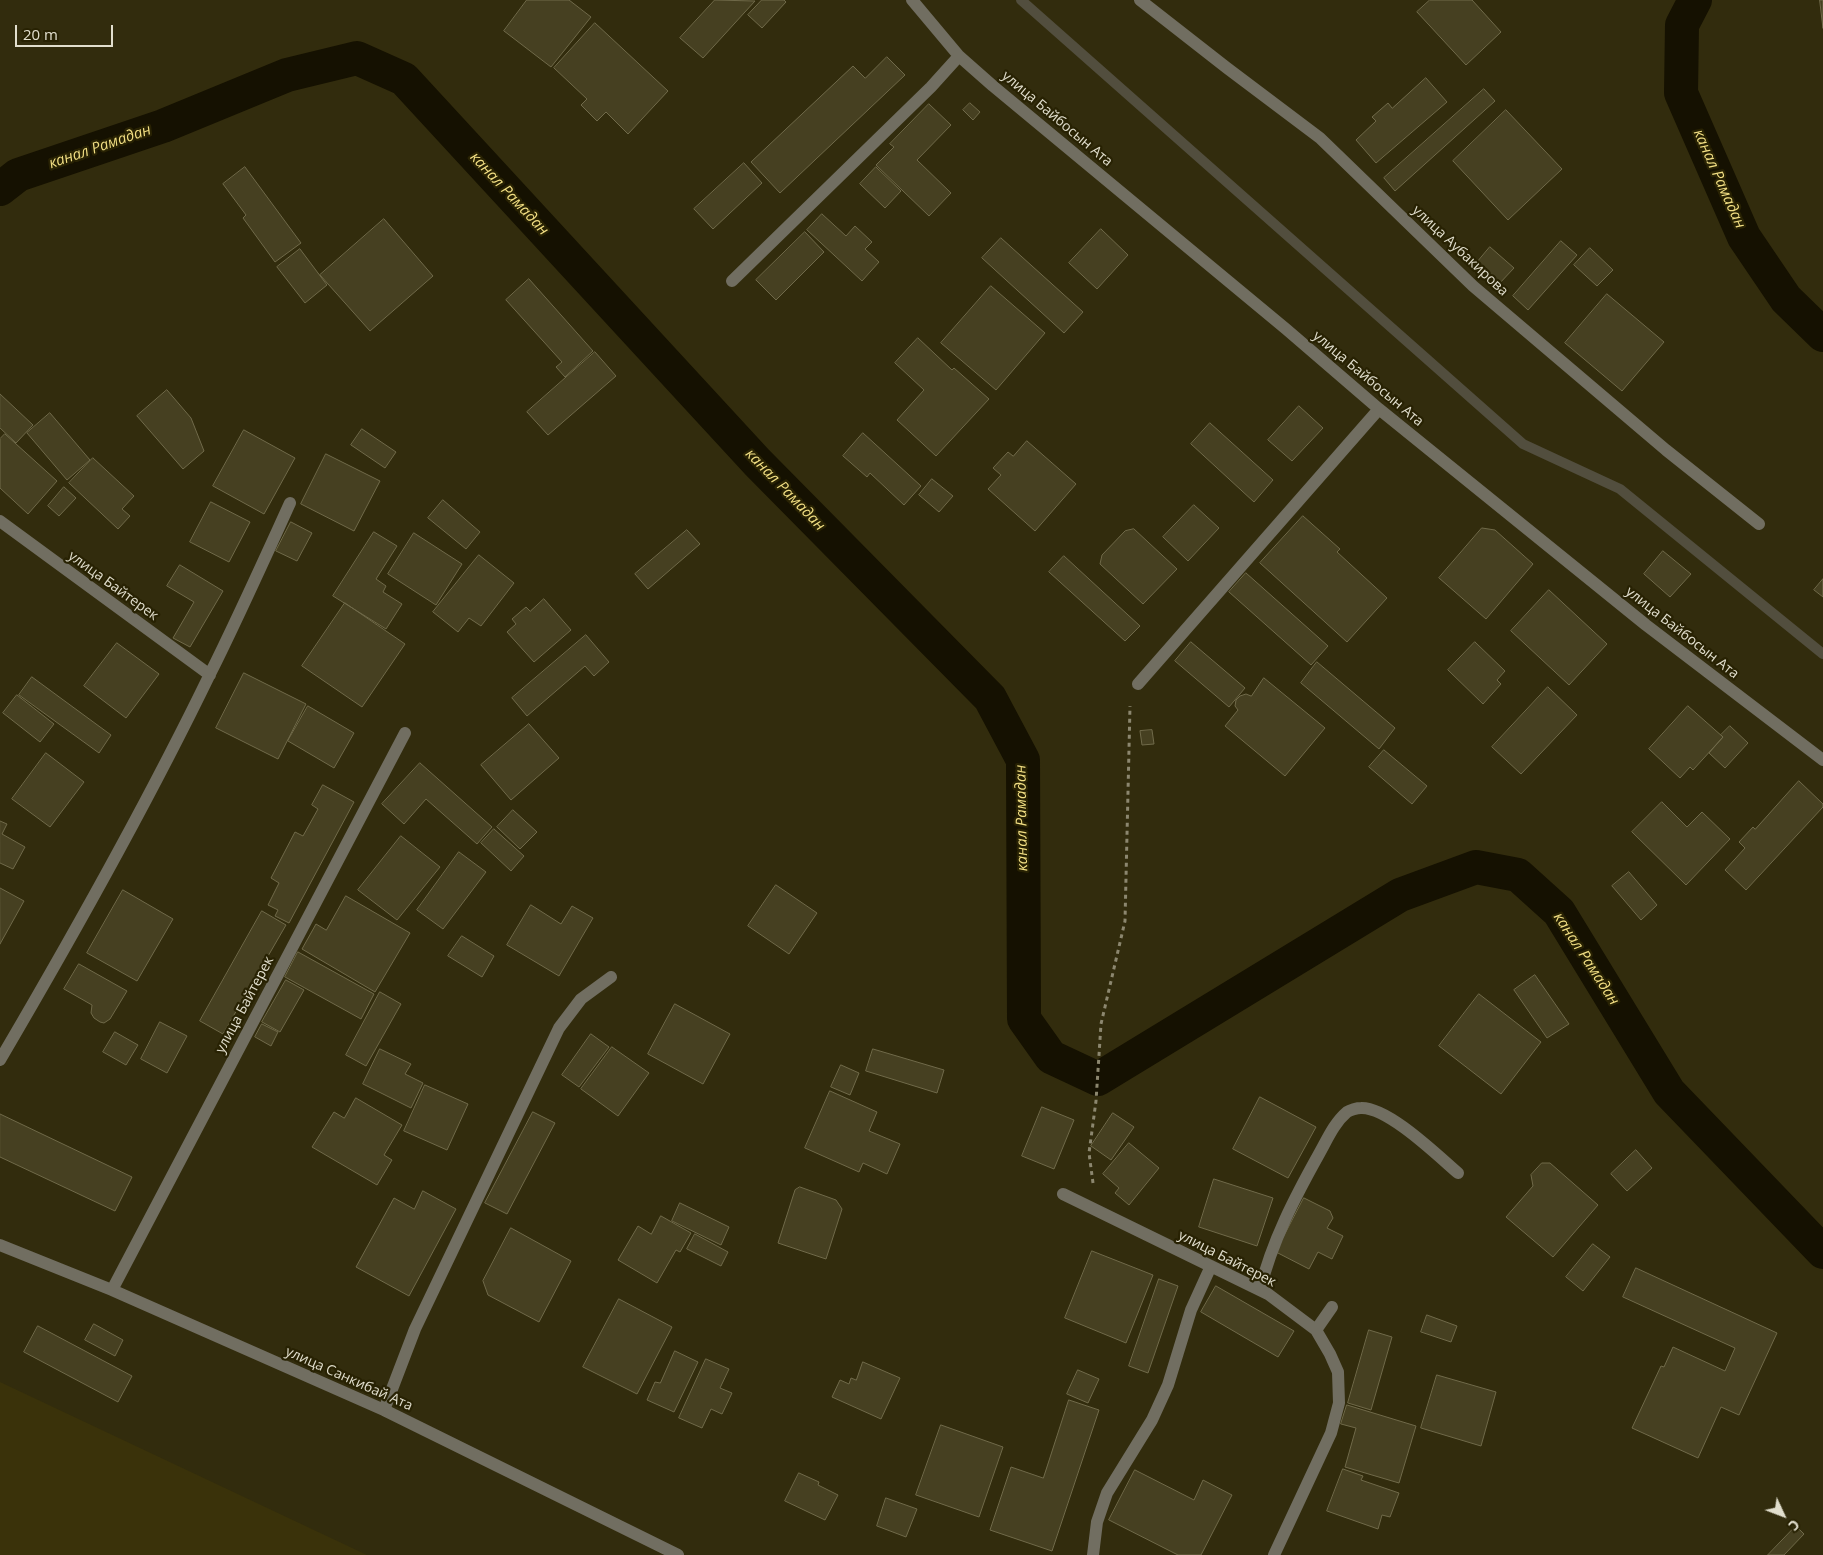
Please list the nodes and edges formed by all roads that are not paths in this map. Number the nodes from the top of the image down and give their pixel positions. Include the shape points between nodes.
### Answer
1 (912, 0) edge
2 (1140, 0) edge
3 (960, 56) junction
4 (732, 280) dead end
5 (1379, 409) junction
6 (290, 503) dead end
7 (0, 521) edge
8 (1759, 524) dead end
9 (210, 675) junction
10 (1138, 684) road end
11 (405, 733) dead end
12 (1823, 760) edge
13 (611, 977) dead end
14 (0, 1060) edge
15 (1458, 1173) dead end
16 (1063, 1194) dead end
17 (0, 1245) edge
18 (1211, 1266) junction
19 (112, 1290) junction
20 (1260, 1290) junction
21 (1332, 1307) dead end
22 (1316, 1330) junction
23 (384, 1410) junction
24 (678, 1555) edge
25 (1093, 1555) edge
26 (1274, 1555) edge

1 - 3 street, улица Байбосын Ата
2 - 8 street, улица Аубакирова via 1320,138 1473,286 1666,450
3 - 4 street
3 - 5 street, улица Байбосын Ата
5 - 10 street
5 - 12 street, улица Байбосын Ата via 1646,625
6 - 9 street
7 - 9 street, улица Байтерек
9 - 14 street via 69,943
11 - 19 street, улица Байтерек
13 - 23 street via 581,999 559,1028 415,1329
15 - 20 street via 1393,1120 1372,1109 1348,1111 1334,1128 1295,1196 1266,1264
16 - 18 street, улица Байтерек
17 - 19 street, улица Санкибай Ата
18 - 20 street, улица Байтерек
18 - 25 street via 1191,1310 1168,1386 1136,1448 1107,1493 1097,1522
19 - 23 street, улица Санкибай Ата
20 - 22 street, улица Байтерек
21 - 22 street
22 - 26 street, улица Байтерек via 1338,1372 1339,1403 1331,1433
23 - 24 street, улица Санкибай Ата

